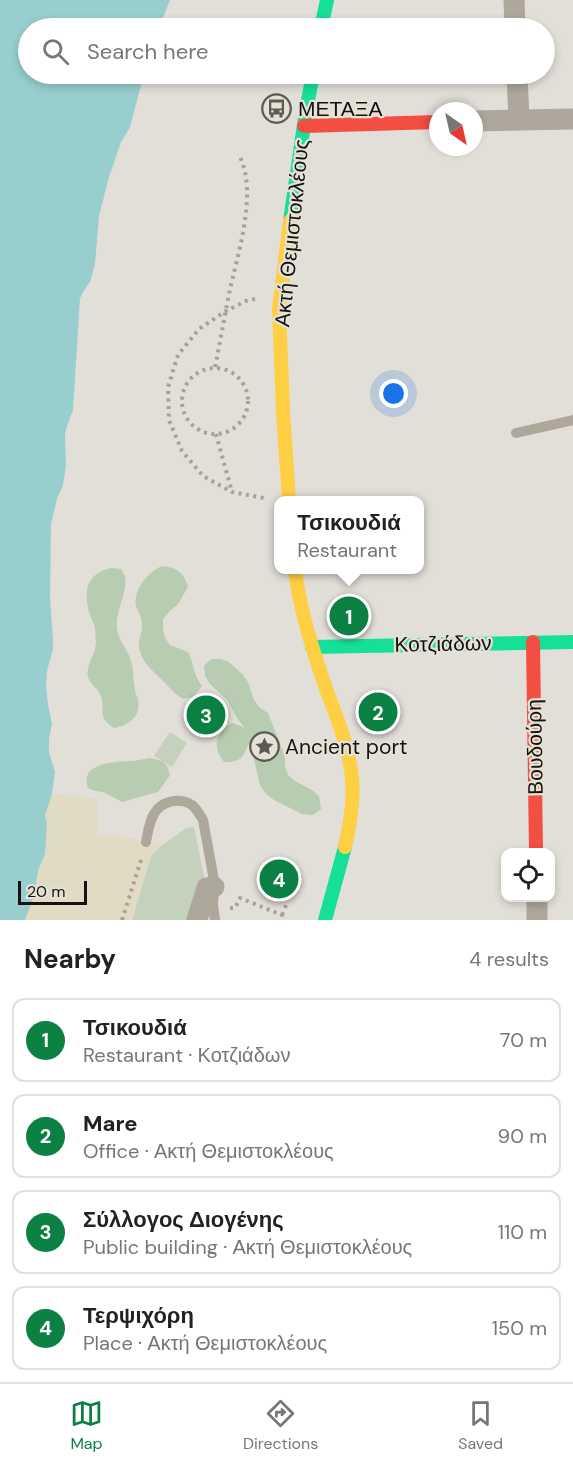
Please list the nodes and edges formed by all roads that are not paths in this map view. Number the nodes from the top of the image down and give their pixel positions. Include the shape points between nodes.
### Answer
1 (327, 0) edge
2 (514, 0) edge
3 (323, 18) edge
4 (515, 18) edge
5 (311, 84) edge
6 (517, 84) edge
7 (573, 119) edge
8 (519, 120) junction
9 (483, 121) edge
10 (429, 122) edge
11 (304, 126) junction
12 (573, 420) edge
13 (516, 433) dead end
14 (289, 496) edge
15 (295, 574) edge
16 (533, 642) junction
17 (573, 642) edge
18 (312, 647) junction
19 (146, 842) road end
20 (536, 848) edge
21 (214, 887) junction
22 (537, 902) edge
23 (197, 920) edge
24 (215, 920) edge
25 (325, 920) edge
26 (537, 920) edge

1 - 3 main road
2 - 4 street
5 - 11 main road, Ακτή Θεμιστοκλέους
6 - 8 street
7 - 8 street
8 - 9 street
10 - 11 main road
11 - 14 main road, Ακτή Θεμιστοκλέους via 279,309
12 - 13 lane
15 - 18 main road
16 - 17 main road, Κοτζιάδων
16 - 18 main road, Κοτζιάδων
16 - 20 main road, Βουδούρη
18 - 25 main road via 343,734 352,779 348,829
19 - 21 lane via 158,808 174,801 192,805 203,820
21 - 23 street via 207,888
21 - 24 lane
22 - 26 street

